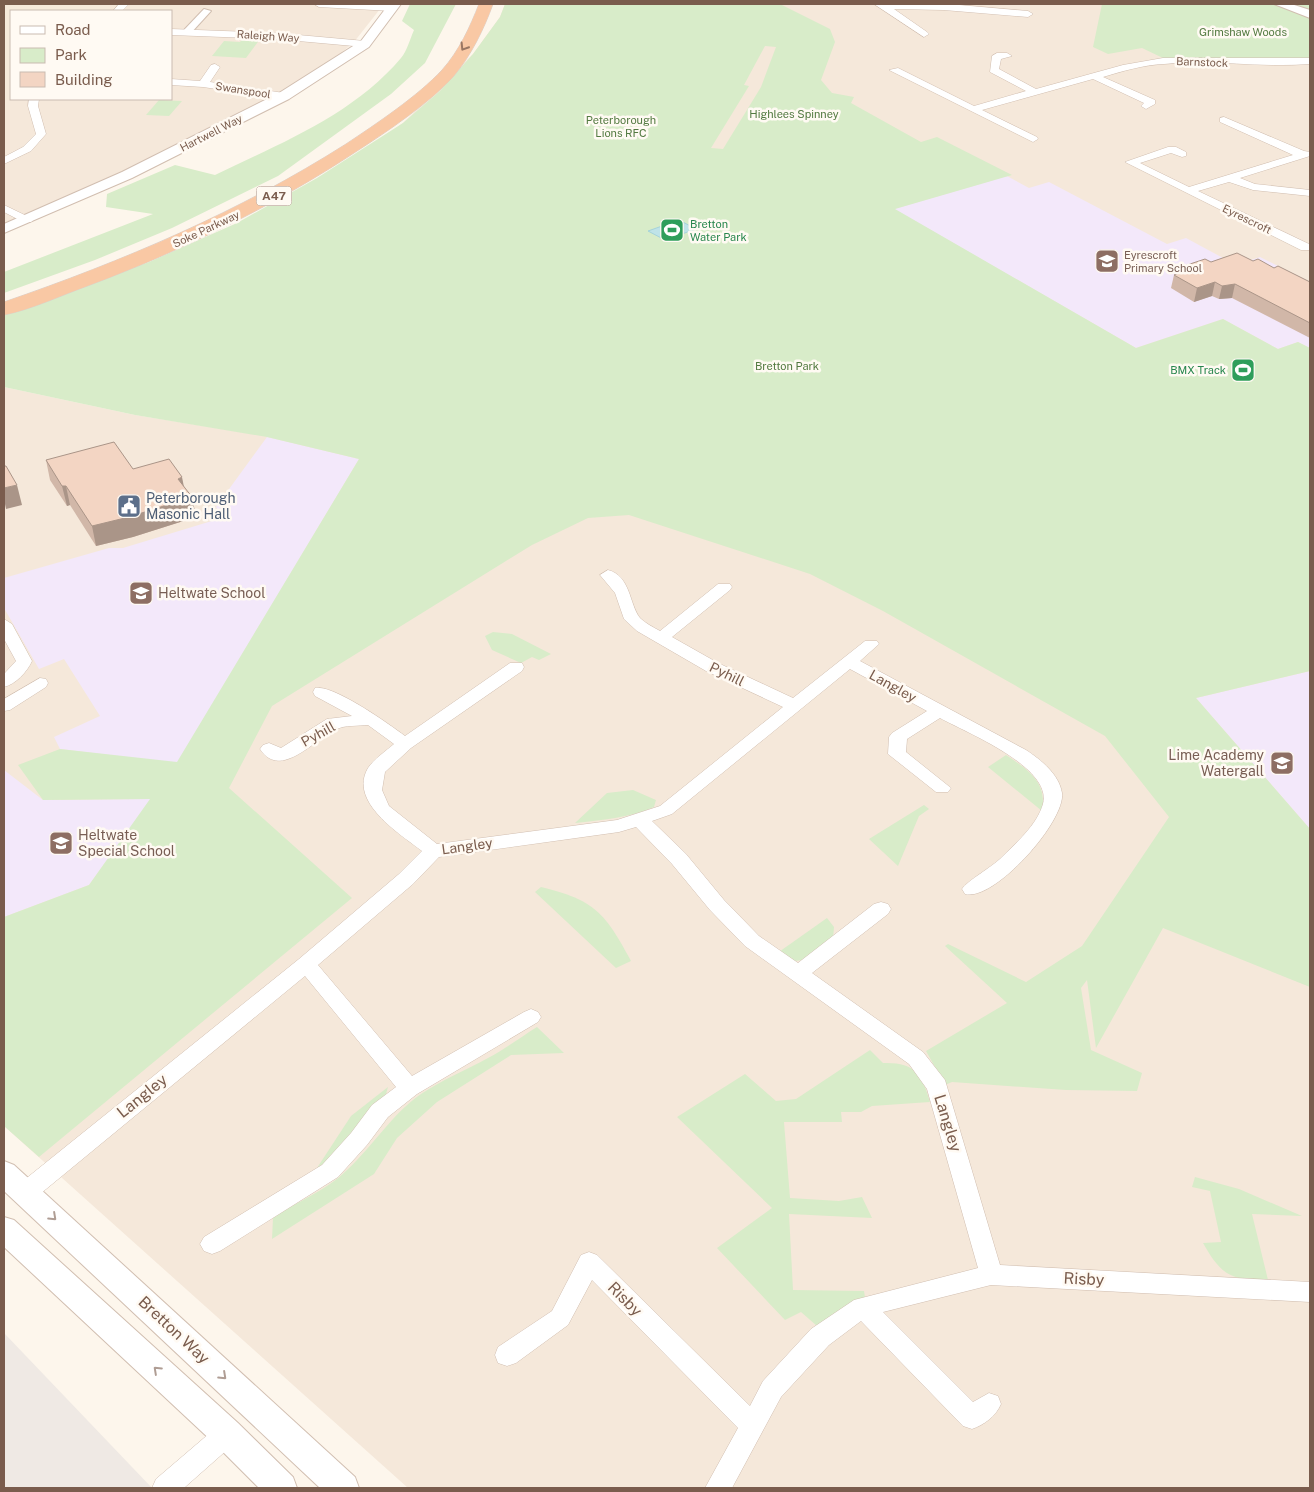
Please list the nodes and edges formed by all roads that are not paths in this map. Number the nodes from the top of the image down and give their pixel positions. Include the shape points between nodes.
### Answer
1 (319, 4) edge
2 (469, 4) edge
3 (486, 4) edge
4 (1280, 4) edge
5 (882, 5) edge
6 (944, 5) edge
7 (394, 6) edge
8 (211, 7) edge
9 (1028, 14) dead end
10 (1310, 14) edge
11 (172, 32) edge
12 (187, 32) junction
13 (924, 34) dead end
14 (365, 44) junction
15 (1007, 56) dead end
16 (1310, 61) edge
17 (215, 67) dead end
18 (896, 73) dead end
19 (1094, 76) junction
20 (172, 82) edge
21 (203, 84) junction
22 (1035, 92) junction
23 (284, 96) junction
24 (34, 100) edge
25 (1146, 106) dead end
26 (973, 109) junction
27 (1224, 120) dead end
28 (1024, 137) dead end
29 (1182, 154) dead end
30 (1307, 154) edge
31 (4, 161) edge
32 (1230, 178) junction
33 (1188, 191) junction
34 (1310, 193) edge
35 (4, 208) edge
36 (27, 220) junction
37 (4, 230) edge
38 (1308, 249) edge
39 (4, 299) edge
40 (4, 309) edge
41 (608, 574) dead end
42 (724, 587) dead end
43 (4, 624) edge
44 (661, 638) junction
45 (871, 644) dead end
46 (848, 662) junction
47 (516, 667) dead end
48 (4, 682) edge
49 (40, 683) dead end
50 (321, 692) dead end
51 (4, 706) edge
52 (795, 706) junction
53 (938, 711) junction
54 (371, 719) junction
55 (405, 744) junction
56 (269, 750) dead end
57 (942, 788) dead end
58 (640, 820) junction
59 (433, 851) junction
60 (972, 889) dead end
61 (881, 910) dead end
62 (306, 964) junction
63 (799, 973) junction
64 (531, 1017) dead end
65 (409, 1088) junction
66 (15, 1182) edge
67 (4, 1229) edge
68 (212, 1244) dead end
69 (991, 1275) junction
70 (1310, 1292) edge
71 (862, 1306) junction
72 (507, 1355) dead end
73 (989, 1404) dead end
74 (752, 1425) junction
75 (227, 1434) junction
76 (165, 1488) edge
77 (281, 1488) edge
78 (343, 1488) edge
79 (718, 1488) edge

1 - 7 street
2 - 39 highway, Soke Parkway / A47 via 462,24 429,72 375,119 304,168 191,226 116,259
3 -> 40 highway, Soke Parkway / A47 via 479,24 449,71 397,118 321,169 208,230 113,270
4 - 10 street
5 - 6 street
5 - 13 street
6 - 9 street
7 - 14 street, Hartwell Way
8 - 12 street
11 - 12 street, Raleigh Way
12 - 14 street, Raleigh Way
14 - 23 street, Hartwell Way
15 - 22 street via 997,56 994,70
16 - 19 street, Barnstock via 1174,60
17 - 21 street
18 - 26 street
19 - 22 street, Barnstock
19 - 25 street via 1152,102
20 - 21 street, Swanspool
21 - 23 street, Swanspool
22 - 26 street, Barnstock
23 - 36 street, Hartwell Way via 127,175
24 - 31 street via 32,106 40,134 27,149
26 - 28 street
27 - 30 street
29 - 33 street, Eyrescroft via 1172,149 1130,162
30 - 32 street
32 - 33 street
32 - 34 street via 1253,187
33 - 38 street, Eyrescroft
35 - 36 street
36 - 37 street, Hartwell Way
41 - 44 street, Pyhill via 624,592 632,618
42 - 44 street
43 - 48 street via 24,661 21,668
44 - 52 street, Pyhill via 712,667
45 - 46 street, Langley
46 - 52 street, Langley
46 - 53 street, Langley
47 - 55 street
49 - 51 street
50 - 54 street, Pyhill
52 - 58 street, Langley via 666,810
53 - 57 street, Langley via 898,737 897,754
53 - 60 street, Langley via 1028,759 1043,770 1054,795 1050,811 1037,829 998,873
54 - 55 street, Pyhill
54 - 56 street, Pyhill via 333,723 282,756
55 - 59 street via 376,770 373,790 382,809
58 - 59 street, Langley via 619,826
58 - 63 street, Langley via 752,941
59 - 62 street, Langley via 406,879
61 - 63 street
62 - 65 street
62 - 66 street, Langley
63 - 69 street, Langley via 916,1058 937,1086
64 - 65 street
65 - 68 street via 380,1111 330,1171
66 -> 78 street, Bretton Way
75 -> 67 street
69 - 70 street, Risby
69 - 71 street, Risby
71 - 73 street via 972,1418
71 - 74 street, Risby via 820,1338 772,1389
72 - 74 street, Risby via 560,1318 589,1262
74 - 79 street, Risby
75 - 76 street
75 - 77 street

